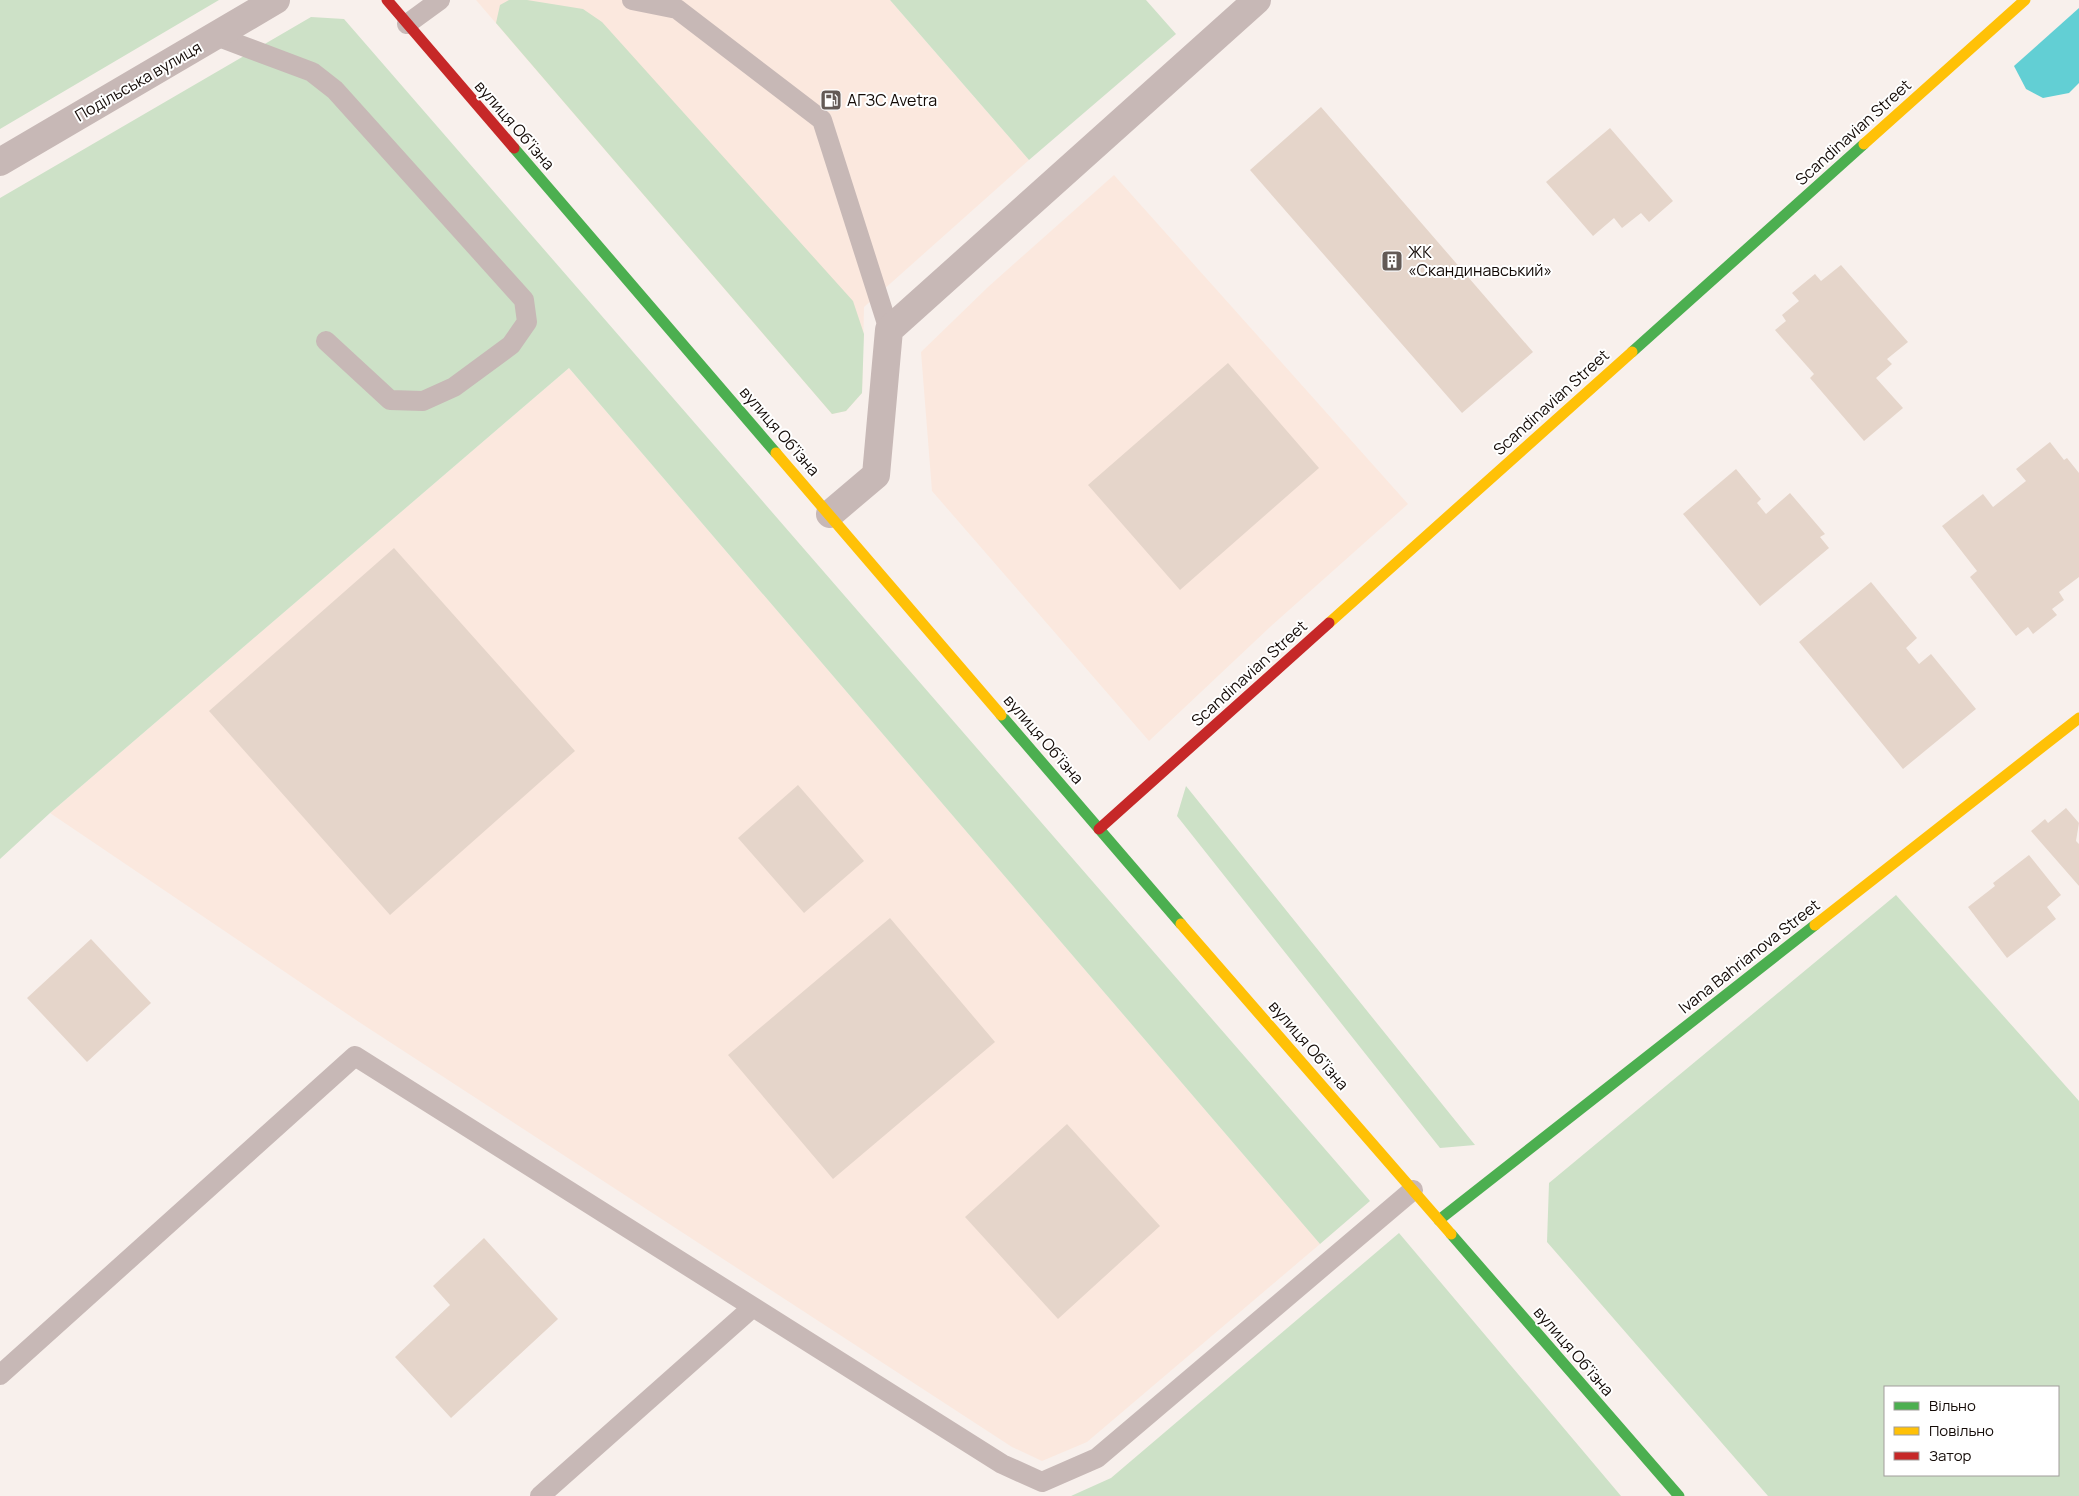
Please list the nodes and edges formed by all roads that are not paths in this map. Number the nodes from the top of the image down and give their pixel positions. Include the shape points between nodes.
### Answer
1 (276, 0) edge
2 (387, 0) edge
3 (440, 0) edge
4 (632, 0) edge
5 (1257, 0) edge
6 (2025, 0) edge
7 (407, 24) junction
8 (216, 36) junction
9 (0, 162) edge
10 (889, 330) junction
11 (326, 341) dead end
12 (830, 514) junction
13 (2079, 718) edge
14 (1099, 829) junction
15 (1413, 1190) junction
16 (1439, 1220) junction
17 (753, 1306) junction
18 (0, 1375) edge
19 (540, 1496) edge
20 (1679, 1496) edge

1 - 8 street, Подільська вулиця
2 - 7 main road, вулиця Об’їзна
3 - 7 lane
4 - 10 lane via 677,9 822,120
5 - 10 street
6 - 14 main road, Scandinavian Street
7 - 12 main road, вулиця Об’їзна
8 - 9 street, Подільська вулиця
8 - 11 lane via 312,72 335,90 524,300 527,322 511,345 454,387 422,400 390,400
10 - 12 street via 876,476
12 - 14 main road, вулиця Об’їзна
13 - 16 main road, Ivana Bahrianova Street
14 - 15 main road, вулиця Об’їзна
15 - 16 main road, вулиця Об’їзна
15 - 17 lane via 1097,1458 1042,1482 1002,1464
16 - 20 main road, вулиця Об’їзна
17 - 18 lane via 355,1056
17 - 19 lane

